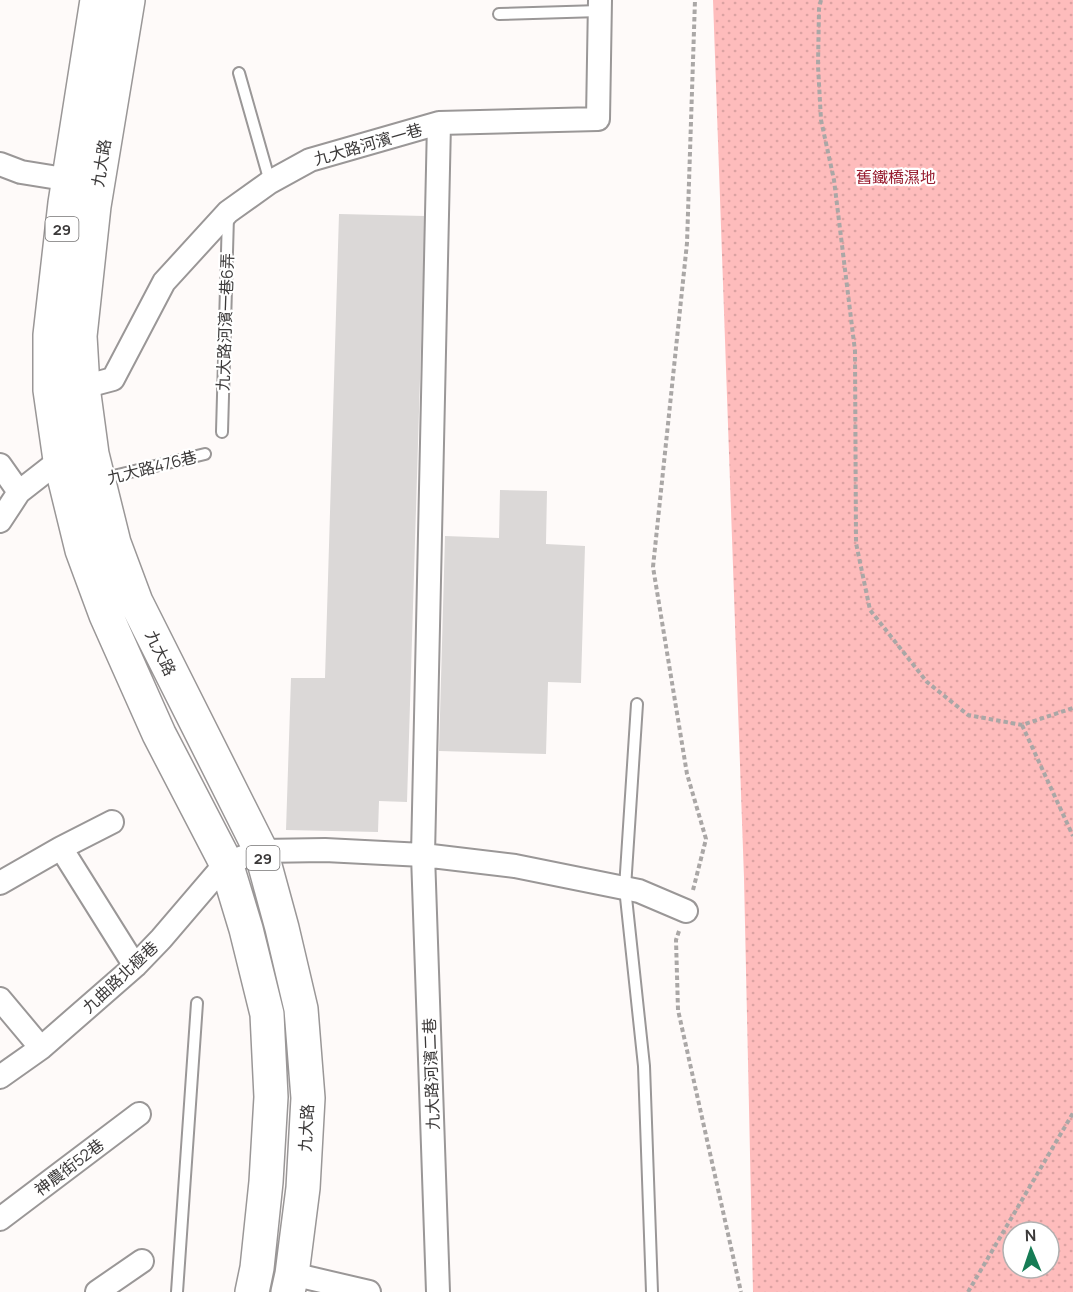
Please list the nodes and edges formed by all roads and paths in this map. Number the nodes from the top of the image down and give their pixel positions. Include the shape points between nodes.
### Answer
1 (97, 0) edge
2 (128, 0) edge
3 (695, 0) edge
4 (821, 0) edge
5 (600, 6) edge
6 (499, 14) dead end
7 (239, 74) dead end
8 (439, 123) junction
9 (0, 164) edge
10 (83, 182) junction
11 (270, 182) junction
12 (228, 212) junction
13 (82, 387) junction
14 (50, 390) junction
15 (222, 432) dead end
16 (206, 454) dead end
17 (60, 460) junction
18 (0, 465) edge
19 (95, 467) junction
20 (19, 492) junction
21 (0, 521) edge
22 (637, 704) dead end
23 (1073, 708) edge
24 (1022, 725) junction
25 (112, 822) dead end
26 (1073, 837) edge
27 (61, 848) junction
28 (261, 851) junction
29 (423, 855) junction
30 (226, 863) junction
31 (0, 883) edge
32 (625, 888) junction
33 (686, 911) junction
34 (135, 966) junction
35 (0, 999) edge
36 (197, 1003) dead end
37 (41, 1048) junction
38 (0, 1077) edge
39 (1073, 1113) edge
40 (139, 1114) dead end
41 (0, 1219) edge
42 (142, 1261) dead end
43 (290, 1283) edge
44 (97, 1292) edge
45 (177, 1292) edge
46 (252, 1292) edge
47 (369, 1292) edge
48 (438, 1292) edge
49 (652, 1292) edge
50 (741, 1292) edge
51 (968, 1292) edge

1 - 10 main road, 九大路 / 29
2 - 10 main road, 九大路 / 29
3 - 33 path via 687,243 653,567 687,774 706,840
4 - 24 path via 821,120 834,180 855,351 856,543 870,610 927,682 968,715
5 - 6 lane
5 - 8 street, 九大路河濱一巷 via 598,119
7 - 11 lane
8 - 11 street, 九大路河濱一巷 via 310,160
8 - 29 street, 九大路河濱二巷
9 - 10 street via 21,172
10 - 13 main road, 九大路 / 29
10 - 14 main road, 九大路 / 29 via 50,335
11 - 12 street, 九大路河濱一巷
12 - 13 street, 九大路河濱一巷 via 164,282 113,379
12 - 15 lane, 九大路河濱一巷6弄
13 - 14 street, 九大路河濱一巷
13 - 19 main road, 九大路 / 29
14 - 17 main road, 九大路 / 29
16 - 19 lane, 九大路476巷
17 - 19 street
17 - 20 street
17 - 30 main road, 九大路 / 29 via 82,550 106,615 159,734
18 - 20 street
19 - 28 main road, 九大路 / 29 via 114,543 136,602
20 - 21 street
22 - 32 lane
23 - 24 path
24 - 26 path
25 - 27 street
27 - 31 street
27 - 34 street
28 - 29 street
28 - 30 street
28 - 43 main road, 九大路 / 29 via 301,1009 308,1098 303,1188
29 - 32 street via 514,866
29 - 48 street, 九大路河濱二巷
30 - 34 street, 九曲路北極巷
30 - 46 main road, 九大路 / 29 via 267,1014 271,1097 267,1182
32 - 33 street
32 - 49 lane via 644,1066
33 - 50 path via 676,940 678,1010
34 - 37 street, 九曲路北極巷
35 - 37 street
36 - 45 lane
37 - 38 street, 九曲路北極巷
39 - 51 path
40 - 41 street, 神農街52巷
42 - 44 street
43 - 47 street

